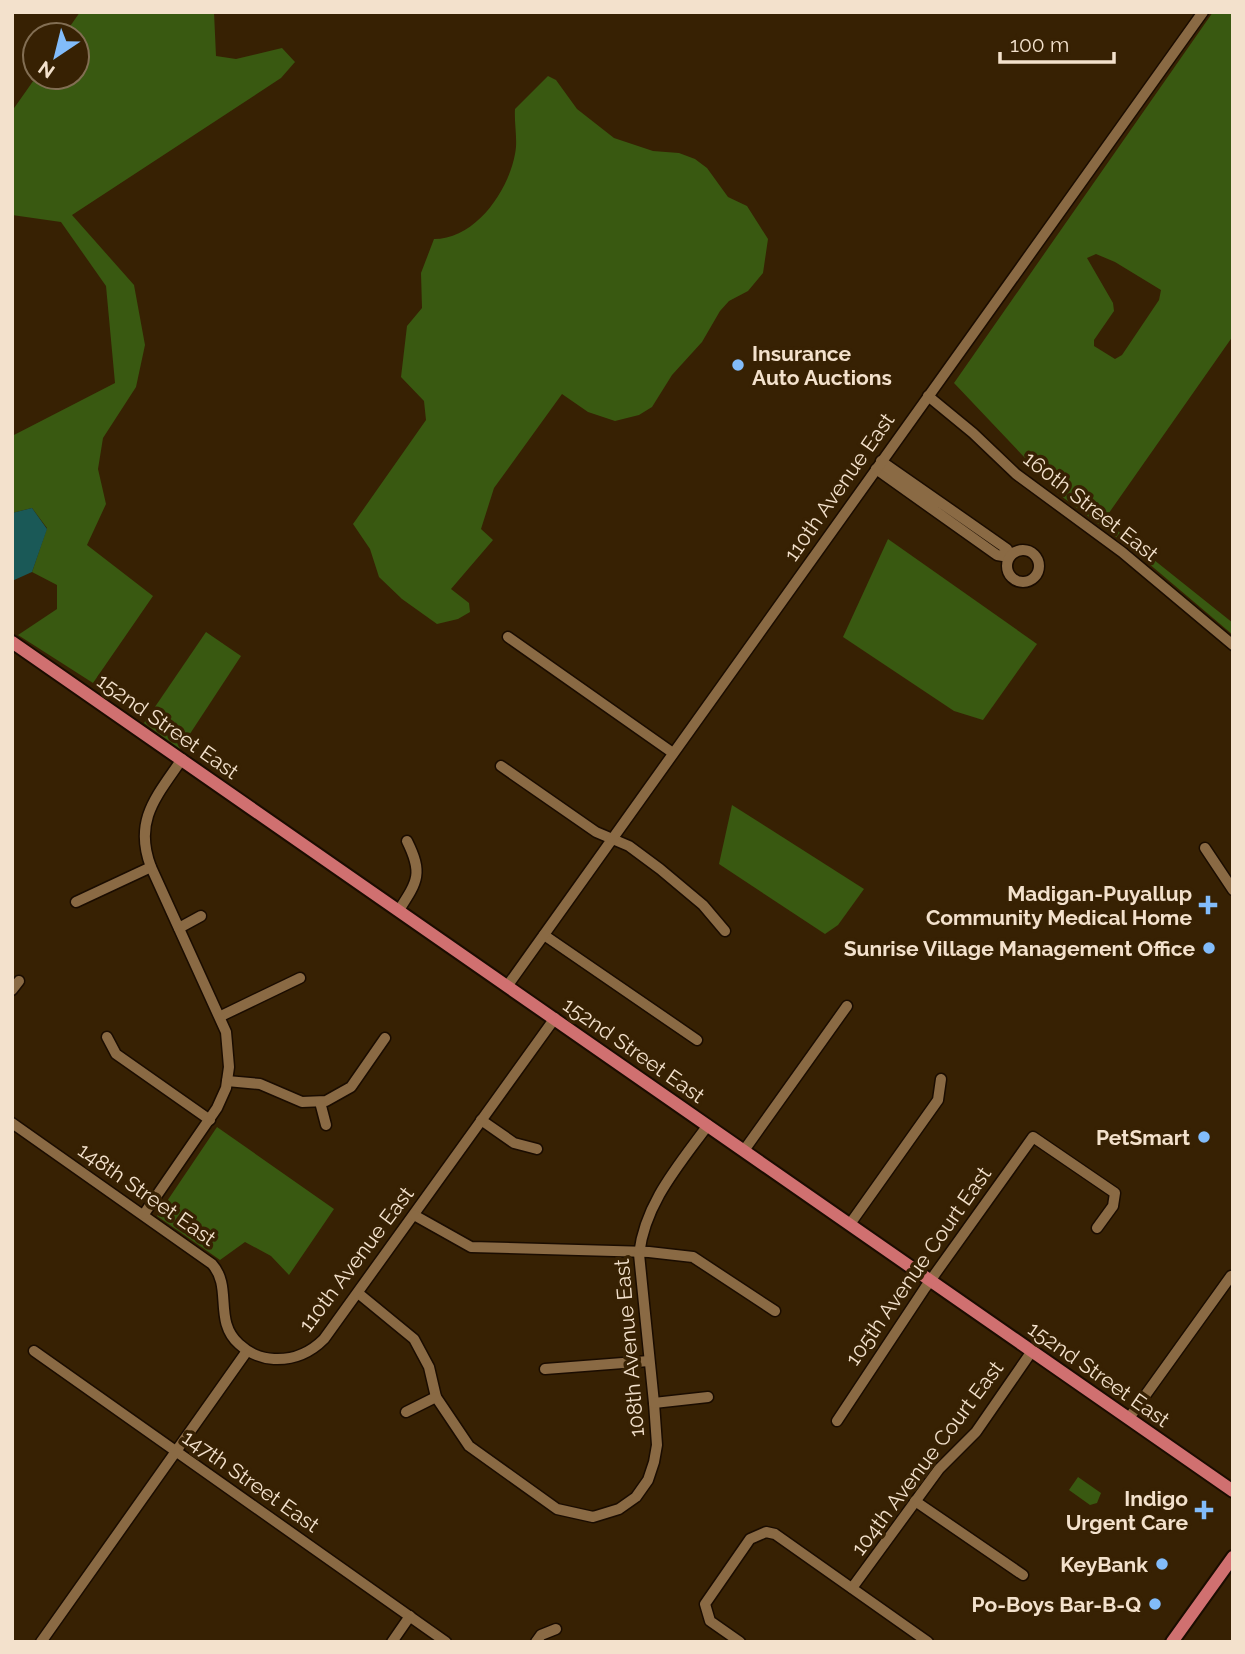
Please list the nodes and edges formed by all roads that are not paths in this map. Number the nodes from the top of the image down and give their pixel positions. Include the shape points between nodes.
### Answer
1 (1203, 12) edge
2 (928, 396) junction
3 (879, 465) junction
4 (1009, 557) dead end
5 (508, 638) dead end
6 (12, 642) edge
7 (1233, 645) edge
8 (673, 753) junction
9 (182, 760) junction
10 (501, 766) dead end
11 (611, 838) junction
12 (407, 841) dead end
13 (1205, 848) dead end
14 (150, 867) junction
15 (1233, 890) edge
16 (76, 902) dead end
17 (399, 910) junction
18 (201, 916) dead end
19 (179, 928) junction
20 (725, 931) dead end
21 (544, 935) junction
22 (300, 978) dead end
23 (19, 981) dead end
24 (508, 985) junction
25 (12, 990) edge
26 (847, 1006) dead end
27 (221, 1016) junction
28 (555, 1018) junction
29 (107, 1037) dead end
30 (386, 1038) dead end
31 (697, 1040) dead end
32 (941, 1079) dead end
33 (227, 1081) junction
34 (320, 1102) junction
35 (209, 1119) junction
36 (481, 1120) junction
37 (12, 1123) edge
38 (326, 1125) dead end
39 (708, 1125) junction
40 (537, 1149) dead end
41 (745, 1149) junction
42 (144, 1214) junction
43 (414, 1214) junction
44 (850, 1224) junction
45 (1097, 1228) dead end
46 (639, 1254) junction
47 (1231, 1276) edge
48 (931, 1280) junction
49 (359, 1293) junction
50 (775, 1311) dead end
51 (34, 1351) dead end
52 (247, 1351) junction
53 (1032, 1351) junction
54 (649, 1361) junction
55 (545, 1369) dead end
56 (436, 1397) junction
57 (708, 1397) dead end
58 (654, 1403) junction
59 (406, 1412) dead end
60 (1129, 1418) junction
61 (837, 1421) dead end
62 (176, 1453) junction
63 (1233, 1491) edge
64 (915, 1501) junction
65 (1233, 1558) edge
66 (1023, 1575) dead end
67 (852, 1588) junction
68 (410, 1616) junction
69 (556, 1629) dead end
70 (41, 1642) edge
71 (392, 1642) edge
72 (446, 1642) edge
73 (536, 1642) edge
74 (740, 1642) edge
75 (928, 1642) edge
76 (1172, 1642) edge

1 - 2 street, 110th Avenue East
2 - 3 street, 110th Avenue East
2 - 7 street, 160th Street East via 1016,474 1122,552
3 - 4 street via 997,555
3 - 8 street, 110th Avenue East
5 - 8 street
6 - 9 main road, 152nd Street East
8 - 11 street, 110th Avenue East
9 - 14 street via 145,824 144,846
9 - 17 main road, 152nd Street East
10 - 11 street
11 - 20 street via 629,846 684,888
11 - 21 street, 110th Avenue East
12 - 17 street via 418,874
13 - 15 street
14 - 16 street
14 - 19 street
17 - 24 main road, 152nd Street East
18 - 19 street
19 - 27 street
21 - 24 street, 110th Avenue East
21 - 31 street, 152nd Street East
22 - 27 street
23 - 25 street
24 - 28 main road, 152nd Street East
26 - 41 street
27 - 33 street via 229,1045
28 - 36 street, 110th Avenue East
28 - 39 main road, 152nd Street East
29 - 35 street via 116,1054
30 - 34 street via 351,1087
32 - 44 street via 938,1100
33 - 34 street via 260,1084 292,1100
33 - 35 street
34 - 38 street
35 - 42 street
36 - 40 street via 514,1143
36 - 43 street, 110th Avenue East
37 - 42 street, 148th Street East
39 - 41 main road, 152nd Street East
39 - 46 street, 108th Avenue East via 650,1210
41 - 44 main road, 152nd Street East
42 - 52 street, 148th Street East via 215,1267 222,1281 227,1330
43 - 46 street via 471,1247
43 - 49 street, 110th Avenue East
44 - 48 main road, 152nd Street East
45 - 48 street, 105th Avenue Court East via 1113,1206 1115,1193 1035,1136
46 - 50 street via 693,1257
46 - 54 street, 108th Avenue East
47 - 60 street
48 - 53 main road, 152nd Street East
48 - 61 street, 105th Avenue Court East
49 - 52 street, 110th Avenue East via 310,1352 277,1359
49 - 56 street via 414,1339 429,1367
51 - 62 street, 147th Street East
52 - 62 street
53 - 60 main road, 152nd Street East
53 - 64 street, 104th Avenue Court East via 976,1432 949,1457
54 - 55 street
54 - 58 street, 108th Avenue East
56 - 58 street, 108th Avenue East via 469,1446 557,1509 597,1516 627,1503 648,1480 657,1445
56 - 59 street
57 - 58 street
60 - 63 main road, 152nd Street East
62 - 68 street, 147th Street East
62 - 70 street
64 - 66 street
64 - 67 street, 104th Avenue Court East
65 - 76 main road
67 - 74 street via 775,1534 754,1535 706,1601 704,1611 710,1621
67 - 75 street
68 - 71 street
68 - 72 street, 147th Street East
69 - 73 street via 541,1634

